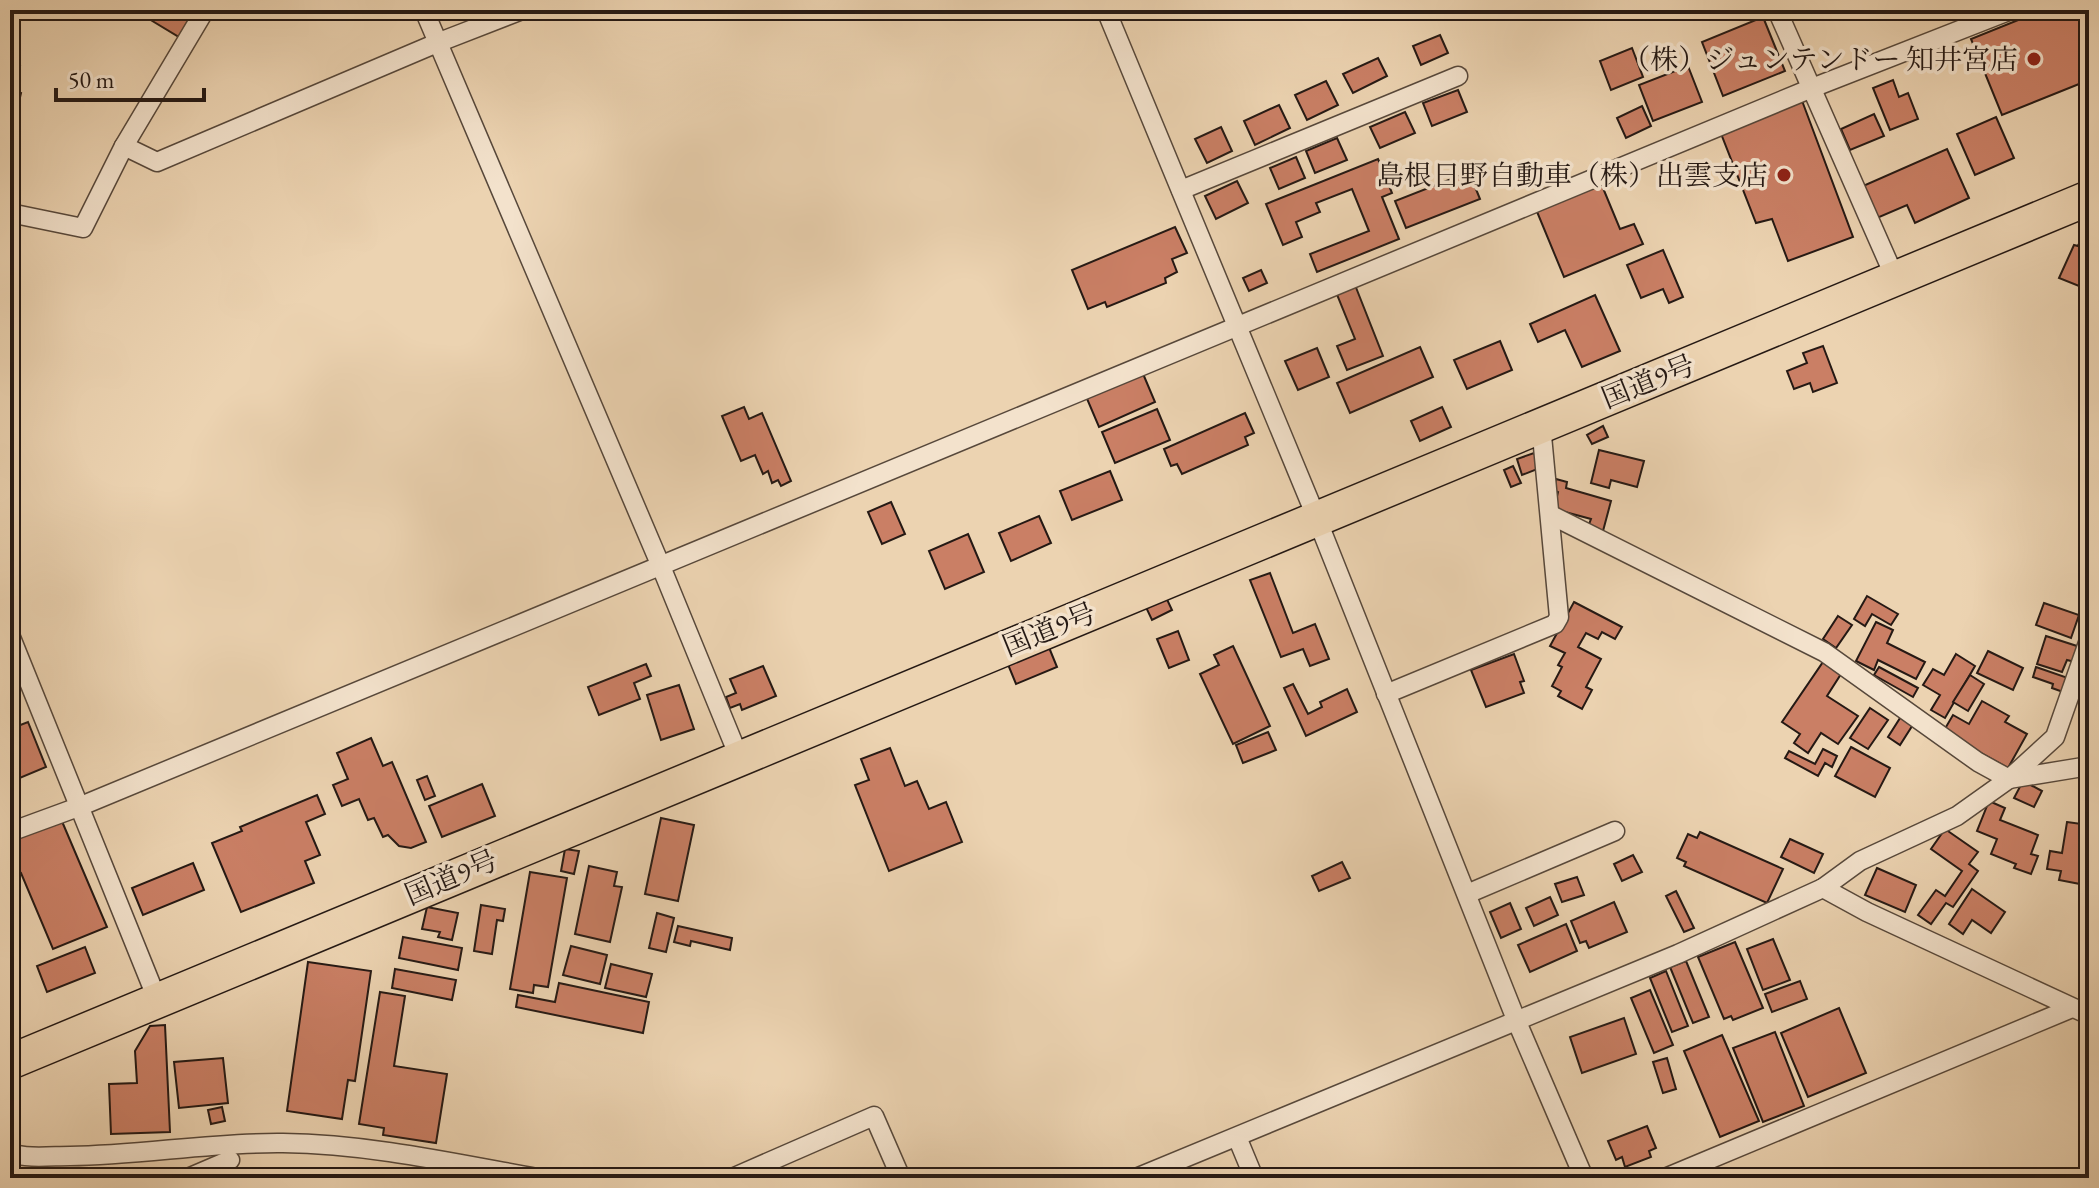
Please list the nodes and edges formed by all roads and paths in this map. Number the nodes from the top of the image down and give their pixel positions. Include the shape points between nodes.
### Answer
1 (205, 10) edge
2 (424, 10) edge
3 (522, 10) edge
4 (1106, 10) edge
5 (1777, 10) edge
6 (2011, 10) edge
7 (437, 43) junction
8 (1458, 76) dead end
9 (1812, 88) junction
10 (124, 146) junction
11 (1181, 190) junction
12 (2089, 198) edge
13 (10, 213) edge
14 (1896, 280) junction
15 (1237, 326) junction
16 (1541, 425) junction
17 (1551, 515) junction
18 (1317, 519) junction
19 (660, 564) junction
20 (10, 635) edge
21 (2089, 640) edge
22 (1386, 694) junction
23 (739, 757) junction
24 (2089, 766) edge
25 (2009, 779) junction
26 (81, 806) junction
27 (1615, 831) dead end
28 (10, 832) edge
29 (1823, 888) junction
30 (1467, 894) junction
31 (157, 999) junction
32 (2081, 1012) edge
33 (1517, 1022) junction
34 (10, 1062) edge
35 (1237, 1137) junction
36 (10, 1153) edge
37 (230, 1161) edge
38 (188, 1178) edge
39 (537, 1178) edge
40 (732, 1178) edge
41 (901, 1178) edge
42 (1136, 1178) edge
43 (1254, 1178) edge
44 (1584, 1178) edge
45 (1665, 1178) edge

1 - 10 street
2 - 7 street
3 - 7 street
4 - 11 street
5 - 9 street
6 - 9 street
7 - 10 street via 157,162
7 - 19 street
8 - 11 street
9 - 14 street
9 - 15 street
10 - 13 street via 83,228
11 - 15 street
12 - 14 highway, 国道9号
14 - 16 highway, 国道9号
15 - 18 street
15 - 19 street
16 - 17 street
16 - 18 highway, 国道9号
17 - 22 street via 1559,617 1555,624
17 - 25 street via 1824,652
18 - 22 street
18 - 23 highway, 国道9号
19 - 23 street
19 - 26 street
20 - 26 street
21 - 25 street via 2055,737
22 - 30 street
23 - 31 highway, 国道9号
24 - 25 street
25 - 29 street via 1957,816 1860,861
26 - 28 street
26 - 31 street
27 - 30 street
29 - 32 street
29 - 33 street
30 - 33 street
31 - 34 highway, 国道9号
32 - 45 street
33 - 35 street
33 - 44 street
35 - 42 street
35 - 43 street
36 - 37 street
37 - 38 street
37 - 39 street via 285,1143 399,1153
40 - 41 street via 874,1116

